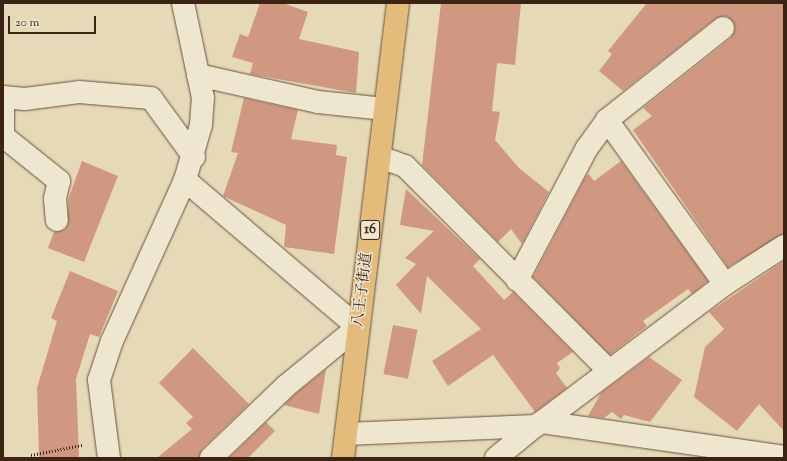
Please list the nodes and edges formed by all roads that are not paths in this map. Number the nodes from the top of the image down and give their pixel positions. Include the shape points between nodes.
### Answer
1 (183, 3) edge
2 (398, 3) edge
3 (723, 28) dead end
4 (198, 75) junction
5 (3, 96) edge
6 (385, 109) junction
7 (607, 120) junction
8 (3, 130) edge
9 (3, 136) edge
10 (194, 157) junction
11 (380, 157) junction
12 (185, 180) junction
13 (57, 220) dead end
14 (783, 247) edge
15 (517, 280) junction
16 (725, 284) junction
17 (358, 327) junction
18 (609, 371) junction
19 (538, 424) junction
20 (346, 434) junction
21 (107, 449) edge
22 (784, 457) edge
23 (212, 458) edge
24 (343, 458) edge
25 (496, 458) edge

1 - 4 street
2 - 6 highway, 八王子街道 / 16
3 - 7 street
4 - 6 street via 318,102
4 - 10 street via 203,98
5 - 8 street
5 - 10 street via 25,99 79,92 151,98
6 - 11 highway, 八王子街道 / 16
7 - 15 street via 587,148
7 - 16 street
9 - 13 street via 65,184 55,199
10 - 12 street
11 - 15 street via 405,166
11 - 17 highway, 八王子街道 / 16
12 - 17 street
12 - 21 street via 112,341 99,380
14 - 16 street
15 - 18 street
16 - 18 street
17 - 20 highway, 八王子街道 / 16
17 - 23 street via 286,386
18 - 19 street
19 - 20 street
19 - 22 street
19 - 25 street
20 - 24 highway, 八王子街道 / 16

